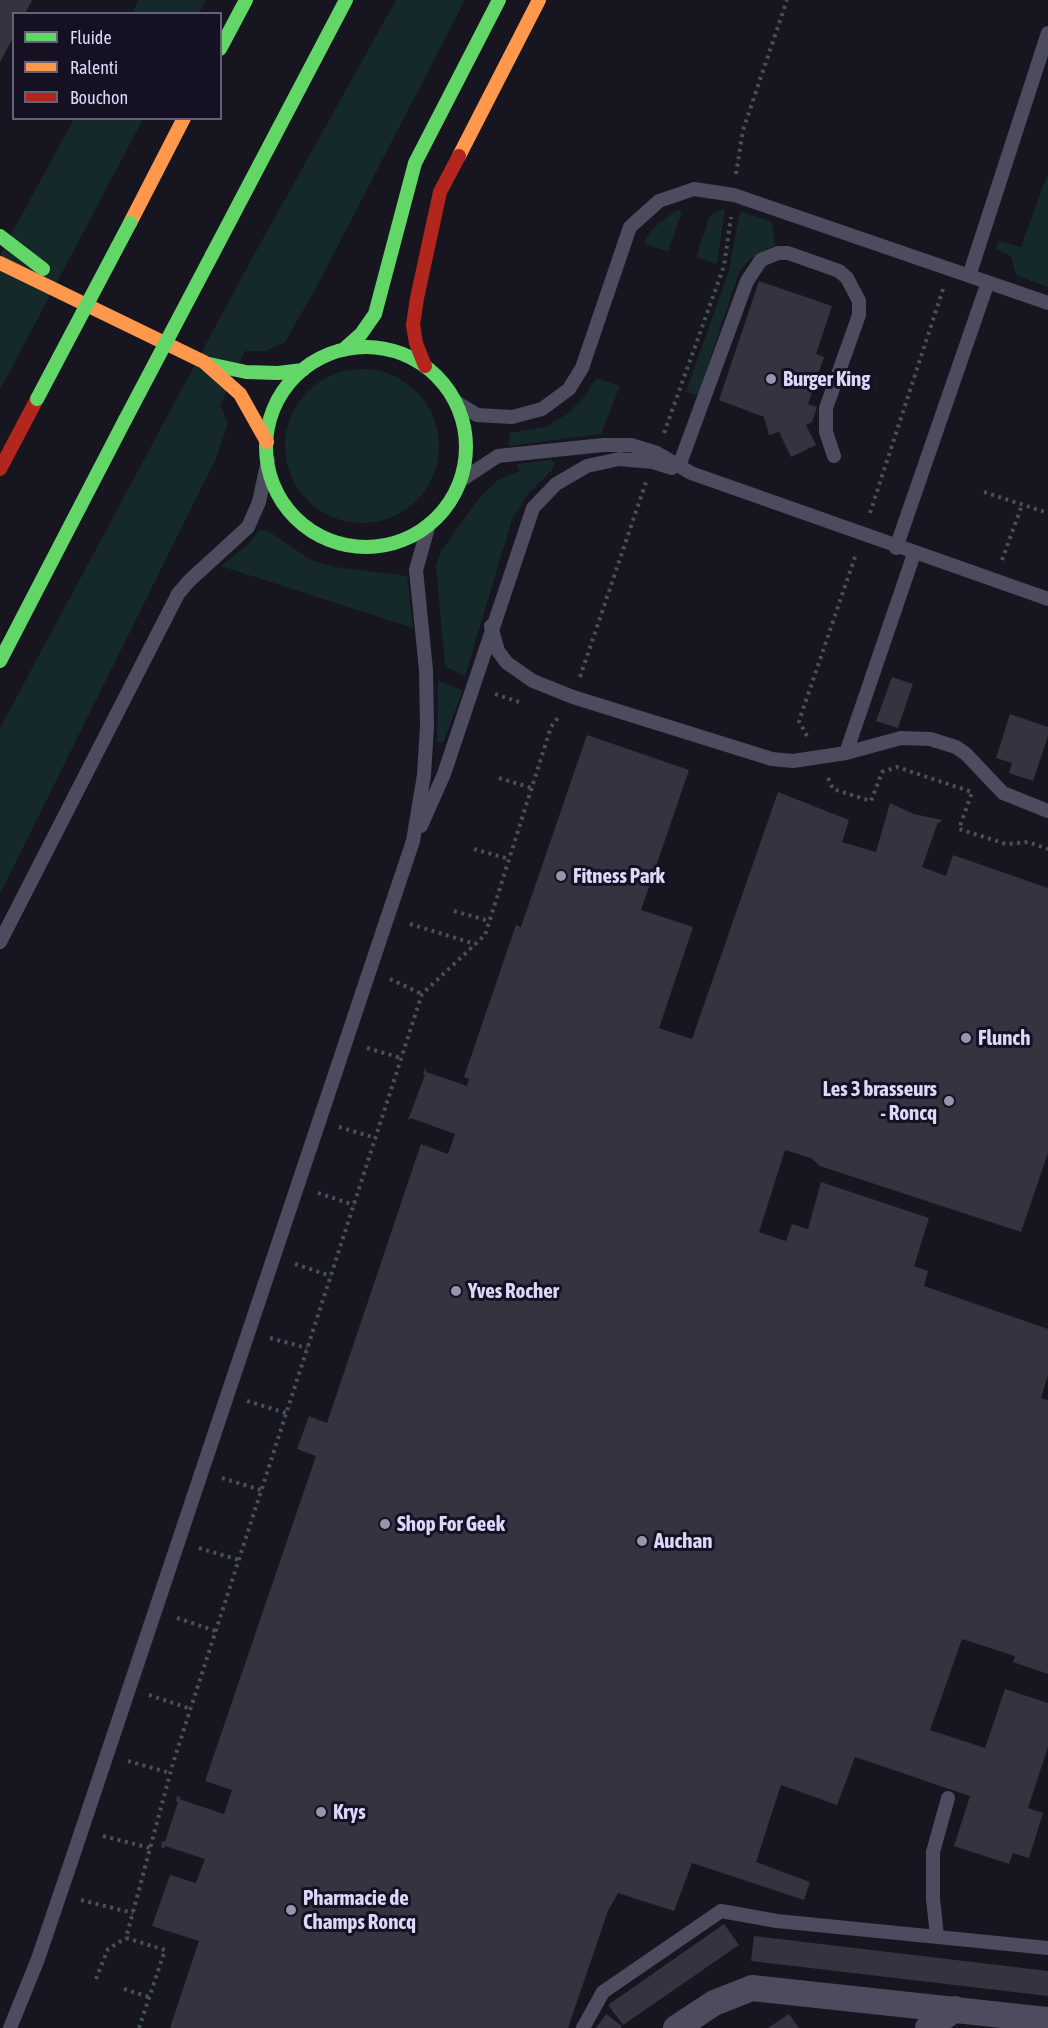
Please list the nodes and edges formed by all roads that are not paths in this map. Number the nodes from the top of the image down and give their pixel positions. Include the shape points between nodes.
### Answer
1 (246, 0) edge
2 (346, 0) edge
3 (499, 0) edge
4 (539, 0) edge
5 (1048, 33) edge
6 (222, 45) edge
7 (183, 120) edge
8 (0, 236) edge
9 (0, 263) edge
10 (969, 276) junction
11 (988, 282) junction
12 (1048, 303) edge
13 (109, 314) junction
14 (343, 350) junction
15 (204, 362) junction
16 (425, 366) junction
17 (303, 370) junction
18 (456, 402) junction
19 (267, 442) junction
20 (834, 456) dead end
21 (655, 458) junction
22 (268, 460) junction
23 (0, 469) edge
24 (685, 469) junction
25 (460, 481) junction
26 (429, 524) junction
27 (896, 548) junction
28 (914, 554) junction
29 (1048, 599) edge
30 (491, 626) junction
31 (0, 661) edge
32 (846, 753) junction
33 (1048, 810) edge
34 (413, 841) junction
35 (0, 942) edge
36 (948, 1798) dead end
37 (937, 1936) junction
38 (1048, 1948) edge
39 (955, 2009) junction
40 (1048, 2020) edge
41 (10, 2028) edge
42 (583, 2028) edge
43 (676, 2028) edge
44 (928, 2028) edge

1 - 6 main road
2 - 31 main road, bridge
3 - 14 main road via 414,163 375,314
4 - 16 main road via 441,192 414,317 413,335
5 - 10 lane
7 - 23 main road, bridge
8 - 13 main road
9 - 13 main road
10 - 11 lane
10 - 18 lane via 734,195 705,189 682,192 659,201 630,227 582,368 569,389 552,404 523,415 498,418 477,415
11 - 12 lane
11 - 27 lane
13 - 15 main road
14 - 16 main road via 385,349
14 - 17 main road
15 - 17 main road via 246,372
15 - 19 main road via 240,394
16 - 18 main road via 443,382
17 - 19 main road via 286,388 274,410
18 - 25 main road via 466,437
19 - 22 main road
20 - 24 lane via 826,432 826,408 859,315 859,301 848,278 839,271 778,253 761,260 747,281
21 - 24 lane
21 - 25 lane via 618,444 498,456
21 - 30 lane via 619,459 587,466 572,472 543,496 526,524
22 - 26 main road via 274,486 288,508 307,527 329,539 355,546 381,545 407,538
22 - 35 lane via 259,502 248,527 178,594
24 - 27 lane
25 - 26 main road via 448,505
26 - 34 lane via 416,570 427,726
27 - 28 lane
28 - 29 lane
28 - 32 lane
30 - 32 lane via 498,651 513,668 537,683 573,697 772,759 793,761
30 - 34 lane via 444,774
32 - 33 lane via 901,738 944,742 966,754 1003,793
34 - 41 lane via 38,1959
36 - 37 lane via 933,1852
37 - 38 lane
37 - 42 lane via 777,1921 721,1911 603,1992
39 - 40 street
39 - 43 street via 752,1988 714,2002
39 - 44 street

